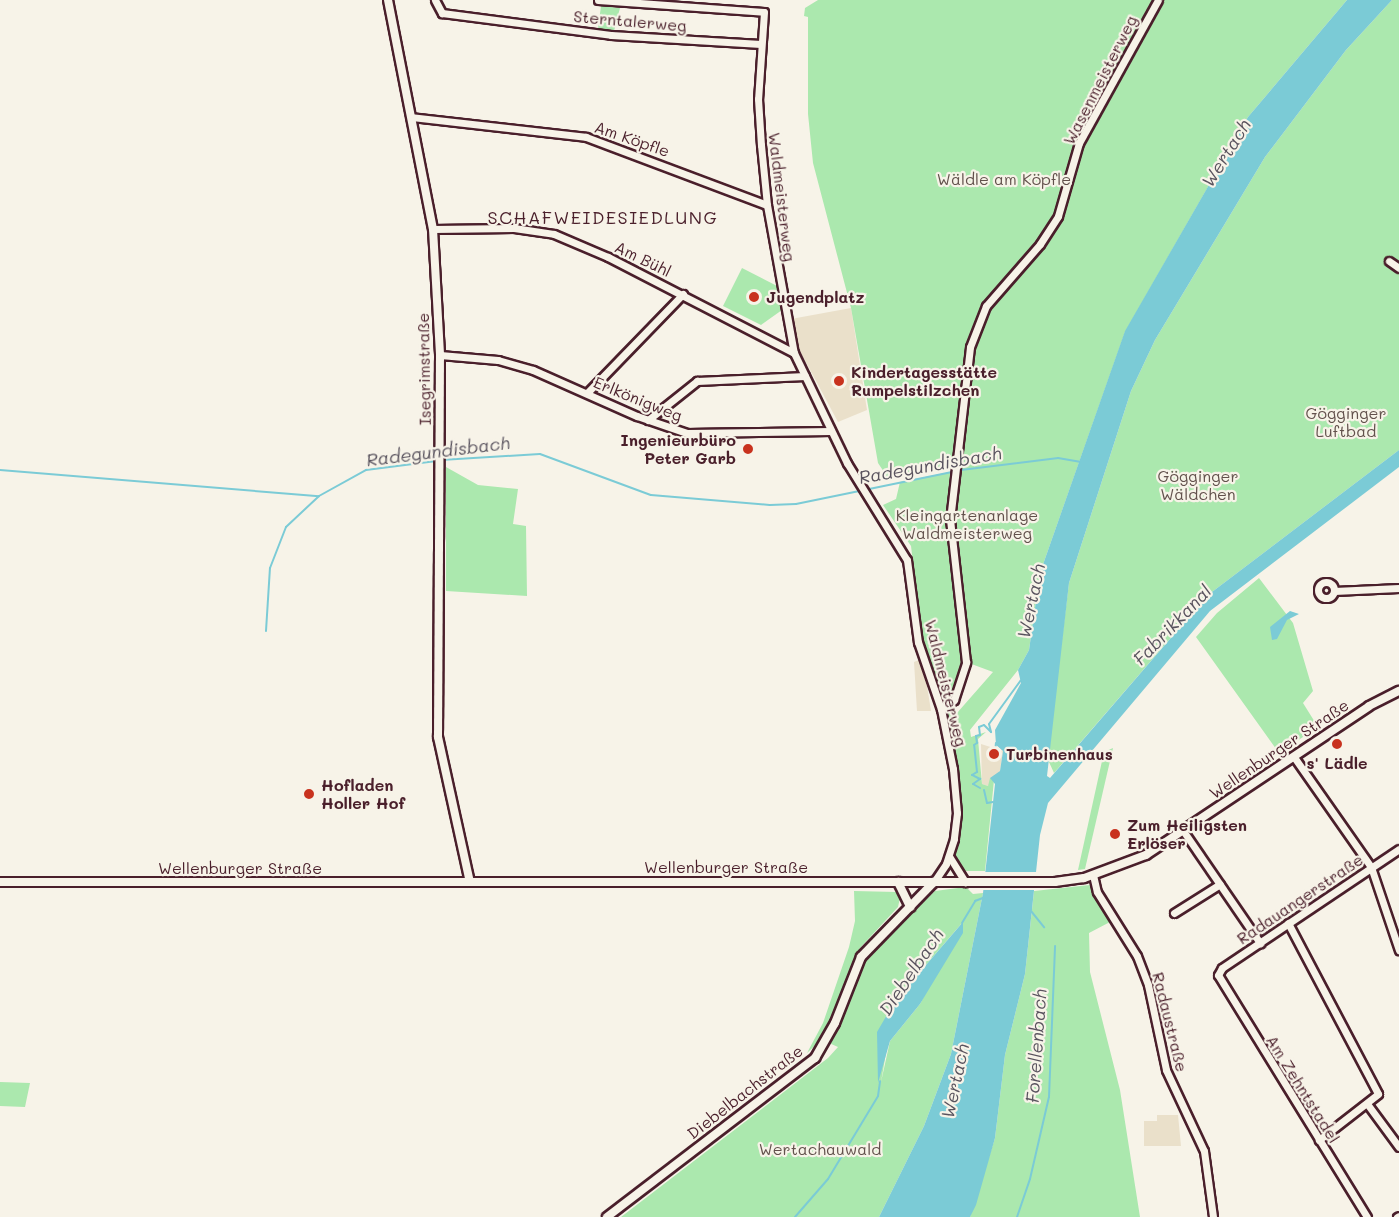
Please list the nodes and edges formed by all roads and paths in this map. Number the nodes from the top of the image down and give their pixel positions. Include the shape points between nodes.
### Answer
1 (435, 0) edge
2 (598, 0) edge
3 (1158, 0) edge
4 (388, 3) edge
5 (761, 45) junction
6 (411, 117) junction
7 (767, 205) junction
8 (433, 229) junction
9 (1389, 261) dead end
10 (1399, 268) edge
11 (683, 294) junction
12 (794, 353) junction
13 (440, 355) junction
14 (805, 376) junction
15 (587, 393) junction
16 (648, 420) junction
17 (831, 431) junction
18 (1399, 588) edge
19 (1334, 591) dead end
20 (1399, 691) edge
21 (941, 709) junction
22 (1294, 757) junction
23 (1184, 832) junction
24 (1399, 849) edge
25 (949, 856) junction
26 (1371, 867) junction
27 (1093, 875) junction
28 (0, 882) edge
29 (470, 882) junction
30 (898, 882) junction
31 (934, 882) junction
32 (965, 882) junction
33 (1220, 884) junction
34 (910, 907) junction
35 (1174, 913) dead end
36 (1288, 923) junction
37 (1260, 943) junction
38 (1399, 950) edge
39 (1218, 975) joint
40 (1368, 1105) junction
41 (1319, 1140) junction
42 (1399, 1147) edge
43 (607, 1217) edge
44 (1213, 1217) edge
45 (1367, 1217) edge

1 - 5 street, Sterntalerweg via 442,13 611,35
2 - 5 street, Waldmeisterweg via 764,12
3 - 21 street, Wasenmeisterweg via 1079,143 1058,216 1040,244 986,306 970,347 950,520 966,662 954,700
4 - 6 street, Isegrimstraße
5 - 7 street, Waldmeisterweg via 758,99
6 - 7 street, Am Köpfle via 586,136
6 - 8 street, Isegrimstraße
7 - 12 street, Waldmeisterweg
8 - 11 street, Am Bühl via 545,232 608,257
8 - 13 street, Isegrimstraße
9 - 10 street
11 - 12 street, Am Bühl
11 - 15 street
12 - 14 street, Waldmeisterweg
13 - 15 street, Erlkönigweg via 522,366
13 - 29 street, Isegrimstraße via 438,737
14 - 16 street via 697,381
14 - 17 street, Waldmeisterweg
15 - 16 street, Erlkönigweg
16 - 17 street, Erlkönigweg via 670,429 714,435
17 - 21 street, Waldmeisterweg via 907,560 918,642
18 - 19 street
20 - 22 street, Wellenburger Straße
21 - 25 street, Waldmeisterweg via 957,813
22 - 23 street, Wellenburger Straße
22 - 26 street
23 - 27 street, Wellenburger Straße via 1141,858
23 - 33 street
24 - 26 street, Radauangerstraße
25 - 31 street, Waldmeisterweg
25 - 32 street
26 - 36 street, Radauangerstraße
26 - 38 street
27 - 32 street, Wellenburger Straße via 1045,882
27 - 44 street, Radaustraße via 1097,892 1137,956 1149,986 1166,1070 1204,1151
28 - 29 street, Wellenburger Straße
29 - 30 street, Wellenburger Straße
30 - 31 street, Wellenburger Straße
30 - 34 street
31 - 32 street, Wellenburger Straße
31 - 34 street, Diebelbachstraße
33 - 35 street
33 - 37 street
34 - 43 street, Diebelbachstraße via 861,957 835,1023 815,1058
36 - 37 street, Radauangerstraße
36 - 40 street via 1378,1094
37 - 39 street, Radauangerstraße
39 - 41 street, Am Zehntstadel
40 - 41 street
40 - 42 street
41 - 45 street, Am Zehntstadel

